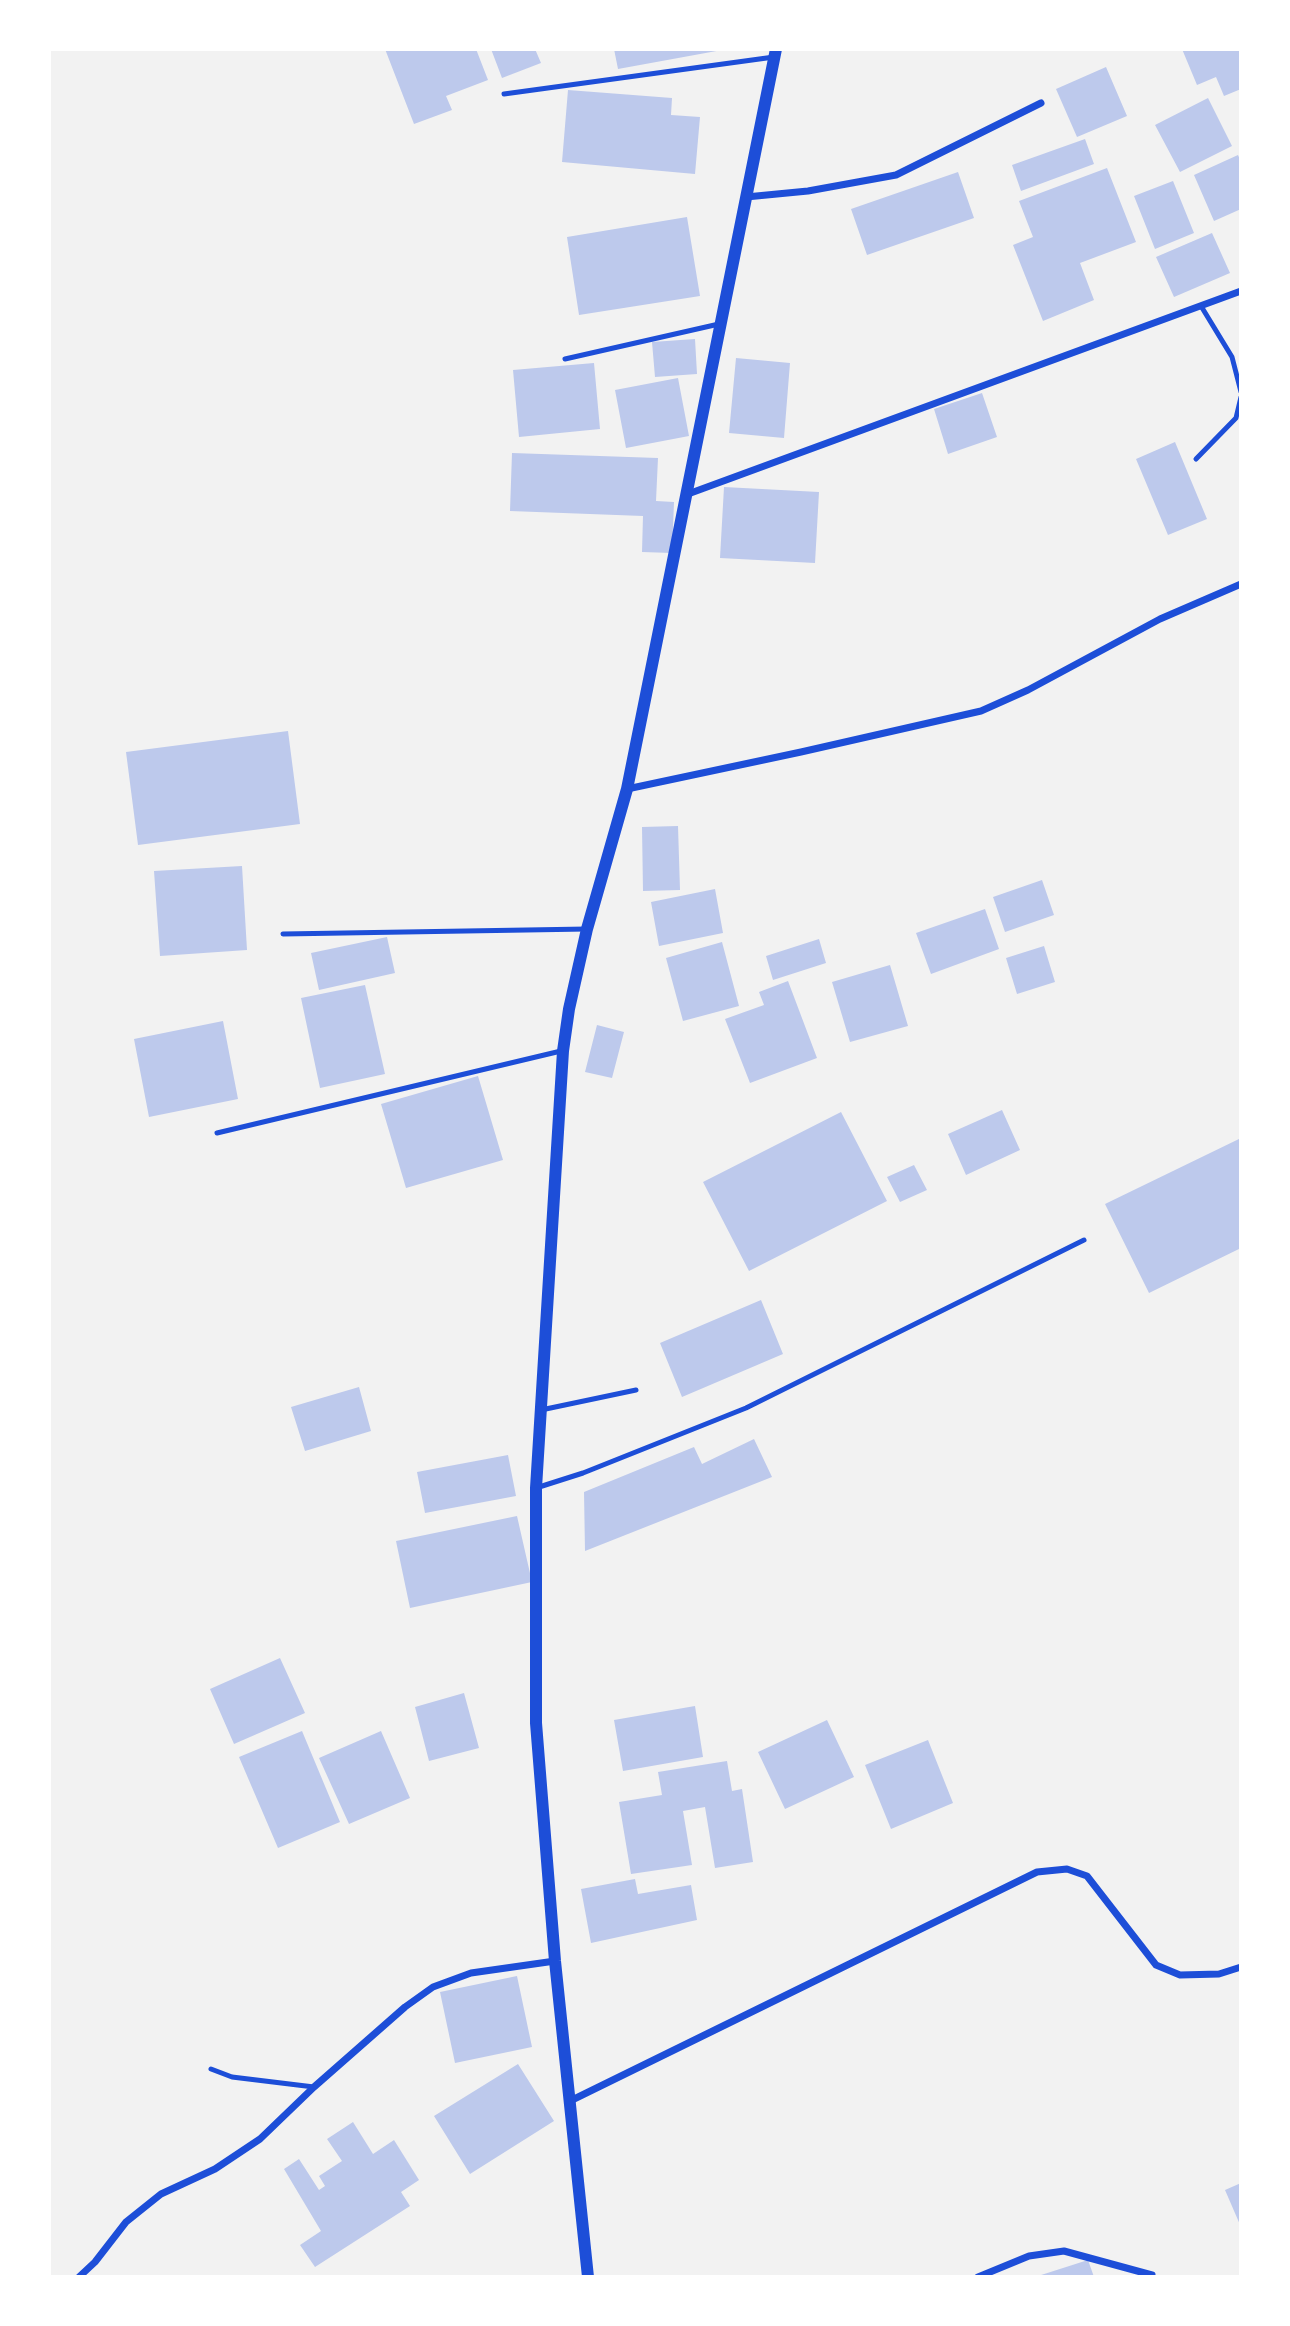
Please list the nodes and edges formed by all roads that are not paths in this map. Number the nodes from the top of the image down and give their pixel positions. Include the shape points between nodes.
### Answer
1 (775, 53) edge
2 (504, 94) dead end
3 (1041, 103) dead end
4 (746, 197) junction
5 (1241, 290) edge
6 (1201, 306) junction
7 (720, 324) junction
8 (565, 359) dead end
9 (1241, 395) edge
10 (1196, 459) dead end
11 (688, 495) junction
12 (1241, 584) edge
13 (627, 789) junction
14 (587, 929) junction
15 (283, 934) dead end
16 (563, 1051) junction
17 (217, 1133) dead end
18 (1084, 1240) dead end
19 (636, 1390) dead end
20 (541, 1410) junction
21 (536, 1488) junction
22 (555, 1961) junction
23 (1241, 1967) edge
24 (211, 2069) dead end
25 (314, 2087) junction
26 (569, 2102) junction
27 (1152, 2276) edge
28 (79, 2277) edge
29 (588, 2277) edge
30 (978, 2277) edge

1 - 2 lane
1 - 4 street
3 - 4 street via 896,175
4 - 7 street
5 - 6 street
6 - 9 lane via 1232,357
6 - 11 street
7 - 8 lane
7 - 11 street
9 - 10 lane via 1236,418
11 - 13 street
12 - 13 street via 1160,619 981,710
13 - 14 street
14 - 15 lane
14 - 16 street
16 - 17 lane
16 - 20 street
18 - 21 lane via 746,1408
19 - 20 lane
20 - 21 street
21 - 22 street via 536,1723
22 - 25 street via 471,1973 433,1987
22 - 26 street
23 - 26 street via 1219,1974 1180,1975 1156,1965 1087,1876 1067,1869 1038,1872
24 - 25 lane via 232,2077
25 - 28 street via 260,2139 215,2169 161,2194 126,2222
26 - 29 street
27 - 30 street via 1064,2251 1029,2256

